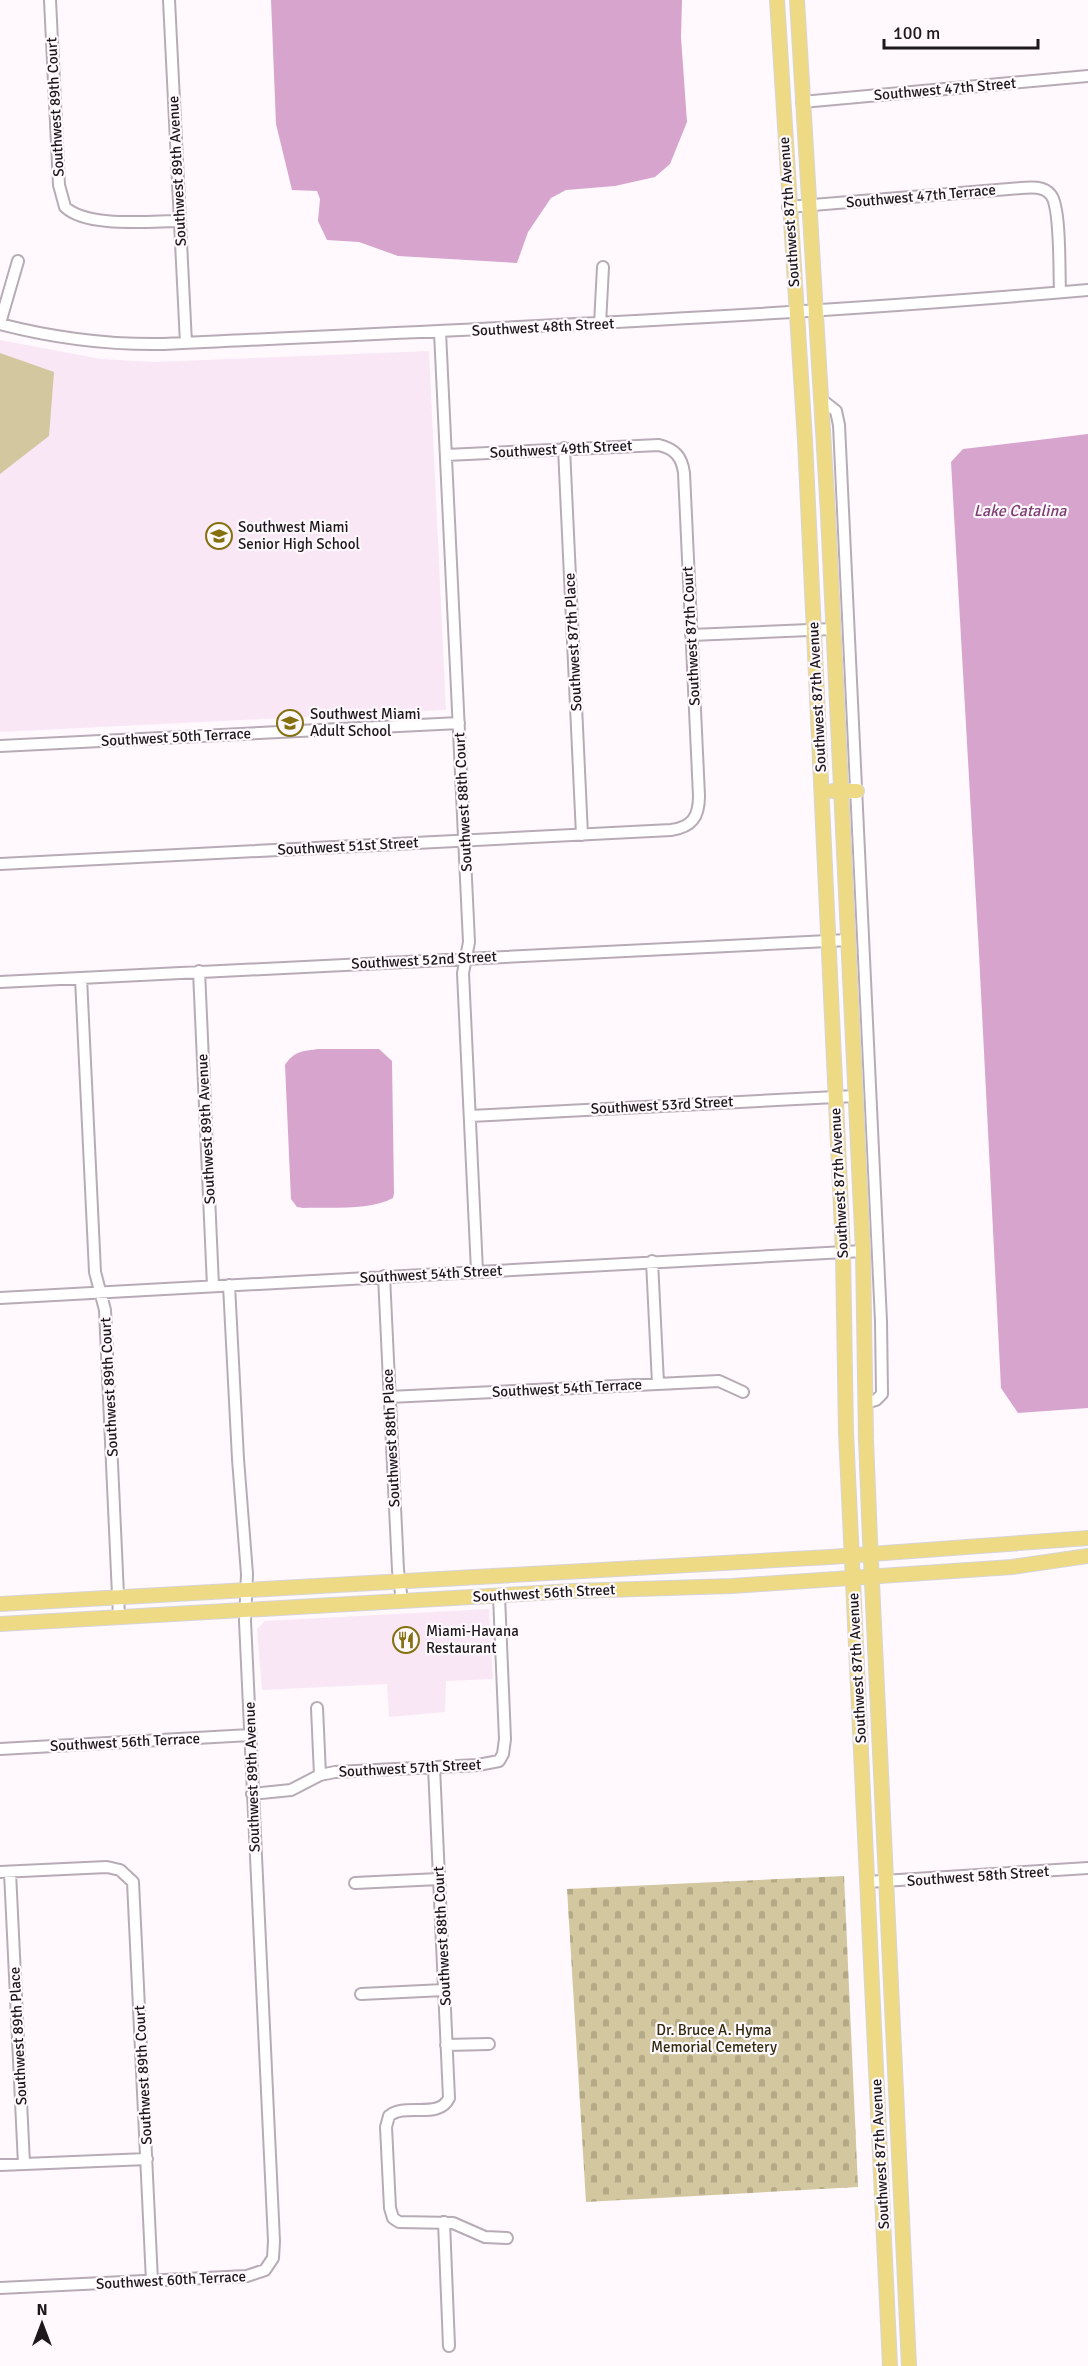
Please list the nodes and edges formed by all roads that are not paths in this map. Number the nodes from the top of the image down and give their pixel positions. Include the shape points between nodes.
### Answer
1 (50, 0) edge
2 (169, 0) edge
3 (777, 0) edge
4 (797, 0) edge
5 (1088, 76) edge
6 (802, 102) junction
7 (782, 103) junction
8 (808, 206) junction
9 (789, 207) junction
10 (180, 221) junction
11 (18, 261) dead end
12 (603, 267) dead end
13 (1088, 290) edge
14 (1060, 292) junction
15 (815, 312) junction
16 (796, 313) junction
17 (0, 323) edge
18 (600, 324) junction
19 (440, 332) junction
20 (186, 343) junction
21 (822, 400) junction
22 (564, 448) junction
23 (675, 451) joint
24 (446, 455) junction
25 (833, 629) junction
26 (814, 630) junction
27 (691, 635) junction
28 (459, 723) junction
29 (0, 746) edge
30 (857, 790) junction
31 (822, 791) junction
32 (841, 791) junction
33 (693, 821) joint
34 (582, 835) junction
35 (464, 840) junction
36 (0, 864) edge
37 (828, 940) junction
38 (848, 940) junction
39 (466, 958) junction
40 (199, 971) junction
41 (81, 978) junction
42 (0, 982) edge
43 (855, 1095) junction
44 (836, 1096) junction
45 (470, 1116) junction
46 (863, 1251) junction
47 (843, 1252) junction
48 (652, 1261) junction
49 (477, 1271) junction
50 (384, 1276) junction
51 (230, 1285) junction
52 (213, 1286) junction
53 (100, 1292) junction
54 (0, 1298) edge
55 (846, 1382) junction
56 (658, 1383) junction
57 (743, 1392) dead end
58 (389, 1397) junction
59 (865, 1403) junction
60 (1088, 1538) edge
61 (871, 1554) junction
62 (852, 1555) junction
63 (1088, 1556) edge
64 (872, 1576) junction
65 (853, 1578) junction
66 (399, 1582) junction
67 (247, 1590) junction
68 (499, 1596) junction
69 (118, 1598) junction
70 (402, 1601) junction
71 (0, 1604) edge
72 (245, 1610) junction
73 (119, 1617) junction
74 (0, 1624) edge
75 (317, 1707) dead end
76 (250, 1735) junction
77 (0, 1749) edge
78 (434, 1767) junction
79 (320, 1775) junction
80 (252, 1794) junction
81 (1088, 1868) edge
82 (5, 1872) edge
83 (439, 1879) junction
84 (887, 1881) junction
85 (867, 1882) junction
86 (355, 1883) dead end
87 (444, 1990) junction
88 (361, 1994) dead end
89 (894, 2041) junction
90 (875, 2042) junction
91 (489, 2044) dead end
92 (446, 2045) junction
93 (879, 2147) junction
94 (899, 2147) junction
95 (147, 2158) junction
96 (24, 2164) junction
97 (0, 2165) edge
98 (882, 2196) junction
99 (901, 2196) junction
100 (444, 2222) junction
101 (507, 2238) dead end
102 (268, 2268) joint
103 (153, 2281) junction
104 (0, 2288) edge
105 (886, 2293) junction
106 (906, 2293) junction
107 (449, 2346) dead end
108 (890, 2366) edge
109 (909, 2366) edge

1 - 10 street, Southwest 89th Court via 62,202 77,215 100,219
2 - 10 street, Southwest 89th Avenue
3 - 7 main road, Southwest 87th Avenue
4 - 6 main road, Southwest 87th Avenue
5 - 6 street, Southwest 47th Street
6 - 7 main road
6 - 8 main road, Southwest 87th Avenue
7 - 9 main road, Southwest 87th Avenue
8 - 9 street, Southwest 47th Terrace
8 - 14 street, Southwest 47th Terrace via 1027,187 1041,189 1051,195 1057,217
8 - 15 main road, Southwest 87th Avenue
9 - 16 main road, Southwest 87th Avenue
10 - 20 street, Southwest 89th Avenue
11 - 17 street
12 - 18 street
13 - 14 street, Southwest 48th Street
14 - 15 street, Southwest 48th Street
15 - 16 street, Southwest 48th Street
15 - 21 main road, Southwest 87th Avenue
16 - 18 street, Southwest 48th Street
16 - 26 main road, Southwest 87th Avenue
17 - 20 street, Southwest 48th Street via 95,342
18 - 19 street, Southwest 48th Street
19 - 20 street, Southwest 48th Street
19 - 24 street, Southwest 88th Court
21 - 25 main road, Southwest 87th Avenue
21 - 30 street via 836,411 839,425
22 - 23 street, Southwest 49th Street via 659,445
22 - 24 street, Southwest 49th Street
22 - 34 street, Southwest 87th Place
23 - 27 street, Southwest 87th Court via 684,473
24 - 28 street, Southwest 88th Court
25 - 26 street
25 - 32 main road, Southwest 87th Avenue
26 - 27 street
26 - 31 main road, Southwest 87th Avenue
27 - 33 street, Southwest 87th Court via 699,796
28 - 29 street, Southwest 50th Terrace
28 - 35 street, Southwest 88th Court
30 - 32 main road
30 - 59 street via 883,1388 880,1398
31 - 32 main road
31 - 37 main road, Southwest 87th Avenue
32 - 38 main road, Southwest 87th Avenue
33 - 34 street, Southwest 51st Street via 671,830
34 - 35 street, Southwest 51st Street
35 - 36 street, Southwest 51st Street
35 - 39 street, Southwest 88th Court via 469,942
37 - 38 street, Southwest 52nd Street
37 - 39 street, Southwest 52nd Street
37 - 44 main road, Southwest 87th Avenue
38 - 43 main road, Southwest 87th Avenue
39 - 40 street, Southwest 52nd Street
39 - 45 street, Southwest 88th Court via 463,974
40 - 41 street, Southwest 52nd Street
40 - 52 street, Southwest 89th Avenue
41 - 42 street, Southwest 52nd Street
41 - 53 street, Southwest 89th Court via 94,1260
43 - 44 street, Southwest 53rd Street
43 - 46 main road, Southwest 87th Avenue
44 - 45 street, Southwest 53rd Street
44 - 47 main road, Southwest 87th Avenue
45 - 49 street, Southwest 88th Court
46 - 47 street, Southwest 54th Street
46 - 59 main road, Southwest 87th Avenue
47 - 48 street, Southwest 54th Street
47 - 55 main road, Southwest 87th Avenue
48 - 49 street, Southwest 54th Street
48 - 56 street
49 - 50 street, Southwest 54th Street
50 - 51 street, Southwest 54th Street
50 - 58 street, Southwest 88th Place
51 - 52 street, Southwest 54th Street
51 - 67 street, Southwest 89th Avenue
52 - 53 street, Southwest 54th Street
53 - 54 street, Southwest 54th Street
53 - 69 street, Southwest 89th Court via 105,1310
55 - 59 main road via 850,1393
55 - 62 main road, Southwest 87th Avenue
56 - 57 street, Southwest 54th Terrace via 719,1381
56 - 58 street, Southwest 54th Terrace
58 - 66 street, Southwest 88th Place
59 - 61 main road, Southwest 87th Avenue
60 - 61 main road, Southwest 56th Street
61 - 62 main road, Southwest 56th Street
61 - 64 main road, Southwest 87th Avenue
62 - 65 main road, Southwest 87th Avenue
62 - 66 main road, Southwest 56th Street
63 - 64 main road, Southwest 56th Street via 1012,1567
64 - 65 main road, Southwest 56th Street
64 - 84 main road, Southwest 87th Avenue
65 - 68 main road, Southwest 56th Street
65 - 85 main road, Southwest 87th Avenue
66 - 67 main road, Southwest 56th Street
66 - 70 street, Southwest 88th Place
67 - 69 main road, Southwest 56th Street
67 - 72 street, Southwest 89th Avenue
68 - 70 main road, Southwest 56th Street
68 - 78 street, Southwest 57th Street via 503,1754 499,1761 478,1765
69 - 71 main road, Southwest 56th Street
69 - 73 street, Southwest 89th Court
70 - 72 main road, Southwest 56th Street
72 - 73 main road, Southwest 56th Street
72 - 76 street, Southwest 89th Avenue
73 - 74 main road, Southwest 56th Street
75 - 79 street
76 - 77 street, Southwest 56th Terrace
76 - 80 street, Southwest 89th Avenue
78 - 79 street, Southwest 57th Street
78 - 83 street, Southwest 88th Court
79 - 80 street, Southwest 57th Street via 291,1790
80 - 102 street, Southwest 89th Avenue via 274,2241
81 - 84 street, Southwest 58th Street
82 - 95 street, Southwest 89th Court via 107,1867 124,1872 133,1882
82 - 96 street, Southwest 89th Place
83 - 86 street
83 - 87 street, Southwest 88th Court
84 - 85 street, Southwest 58th Street
84 - 89 main road, Southwest 87th Avenue
85 - 90 main road, Southwest 87th Avenue
87 - 88 street
87 - 92 street, Southwest 88th Court
89 - 90 main road
89 - 94 main road, Southwest 87th Avenue
90 - 93 main road, Southwest 87th Avenue
91 - 92 street
92 - 100 street, Southwest 88th Court via 446,2103 434,2109 391,2114 386,2127 393,2218 403,2222
93 - 94 main road
93 - 98 main road, Southwest 87th Avenue
94 - 99 main road, Southwest 87th Avenue
95 - 96 street
95 - 103 street, Southwest 89th Court
96 - 97 street
98 - 99 main road
98 - 105 main road, Southwest 87th Avenue
99 - 106 main road, Southwest 87th Avenue
100 - 101 street via 486,2237
100 - 107 street
102 - 103 street, Southwest 60th Terrace via 247,2276
103 - 104 street, Southwest 60th Terrace
105 - 106 main road
105 - 108 main road, Southwest 87th Avenue
106 - 109 main road, Southwest 87th Avenue

